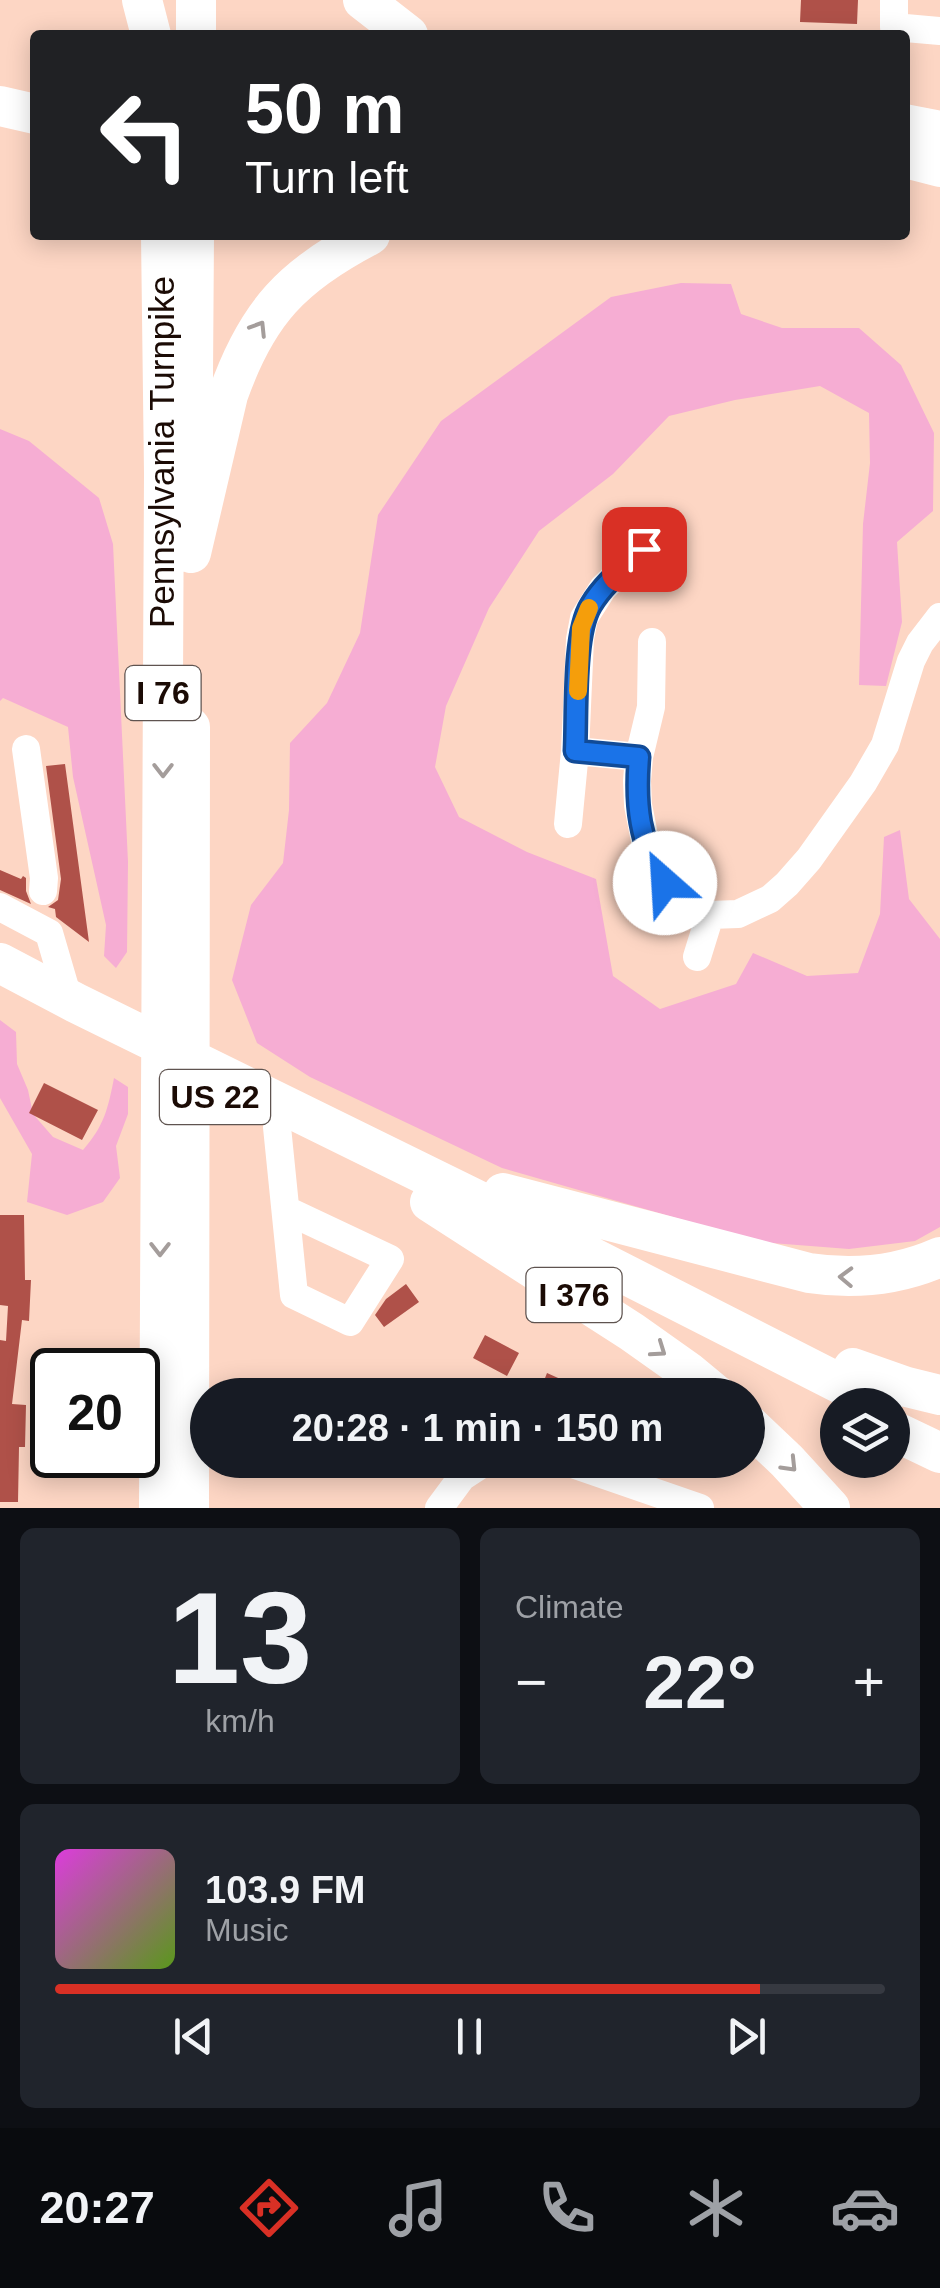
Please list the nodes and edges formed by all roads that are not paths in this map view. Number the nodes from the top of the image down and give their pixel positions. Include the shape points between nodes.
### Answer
1 (142, 0) edge
2 (161, 0) edge
3 (196, 0) edge
4 (364, 0) edge
5 (894, 0) edge
6 (151, 30) edge
7 (160, 30) edge
8 (196, 30) edge
9 (402, 30) edge
10 (940, 31) edge
11 (0, 106) edge
12 (30, 113) edge
13 (910, 125) edge
14 (0, 127) edge
15 (940, 131) edge
16 (30, 132) edge
17 (910, 159) edge
18 (940, 167) edge
19 (162, 240) edge
20 (194, 240) edge
21 (361, 240) edge
22 (644, 549) dead end
23 (191, 553) junction
24 (940, 617) edge
25 (652, 642) dead end
26 (26, 749) dead end
27 (575, 751) junction
28 (639, 757) junction
29 (568, 824) dead end
30 (0, 907) edge
31 (39, 907) junction
32 (710, 915) junction
33 (697, 957) dead end
34 (0, 963) edge
35 (176, 963) junction
36 (0, 991) edge
37 (68, 998) junction
38 (276, 1127) junction
39 (175, 1157) junction
40 (398, 1162) junction
41 (430, 1202) junction
42 (286, 1210) dead end
43 (554, 1238) junction
44 (940, 1257) edge
45 (695, 1378) edge
46 (849, 1388) edge
47 (820, 1394) edge
48 (940, 1395) edge
49 (910, 1419) edge
50 (940, 1433) edge
51 (910, 1439) edge
52 (765, 1440) edge
53 (940, 1453) edge
54 (447, 1478) edge
55 (462, 1478) edge
56 (613, 1478) edge
57 (159, 1508) edge
58 (189, 1508) edge
59 (439, 1508) edge
60 (700, 1508) edge
61 (830, 1508) edge

1 - 6 highway
2 - 7 highway
3 - 8 highway
4 - 9 highway
5 - 10 street via 894,27
11 - 12 highway
13 - 15 highway
14 - 16 highway
17 - 18 highway
19 -> 35 highway, Pennsylvania Turnpike / I 76
20 - 23 highway, Pennsylvania Turnpike / I 76
23 -> 21 highway via 228,395 255,332 294,283
22 - 27 street via 603,588 584,618
23 - 35 highway, Pennsylvania Turnpike / I 76
24 - 32 street via 911,661 878,759 809,860 770,899 738,914
25 - 28 street via 651,707
26 - 31 street via 44,878
27 - 28 street
27 - 29 street
28 - 32 street via 638,805 652,864 676,896
30 - 31 street
31 - 37 street
32 - 33 street
34 - 37 highway, US 22
35 - 39 highway, Pennsylvania Turnpike / I 76
36 - 38 highway, US 22
37 - 40 highway, US 22
38 - 41 highway, US 22
38 - 42 street
39 -> 57 highway, Pennsylvania Turnpike / I 76
39 - 58 highway, Pennsylvania Turnpike / I 76
40 - 43 highway, US 22
44 -> 40 highway via 878,1276 809,1273
41 -> 45 highway, I 376
41 - 47 highway
43 - 46 highway
43 - 48 highway, US 22 via 860,1371
49 - 50 highway
51 - 53 highway
52 -> 61 highway
54 - 59 street
55 - 59 street
56 - 60 street

